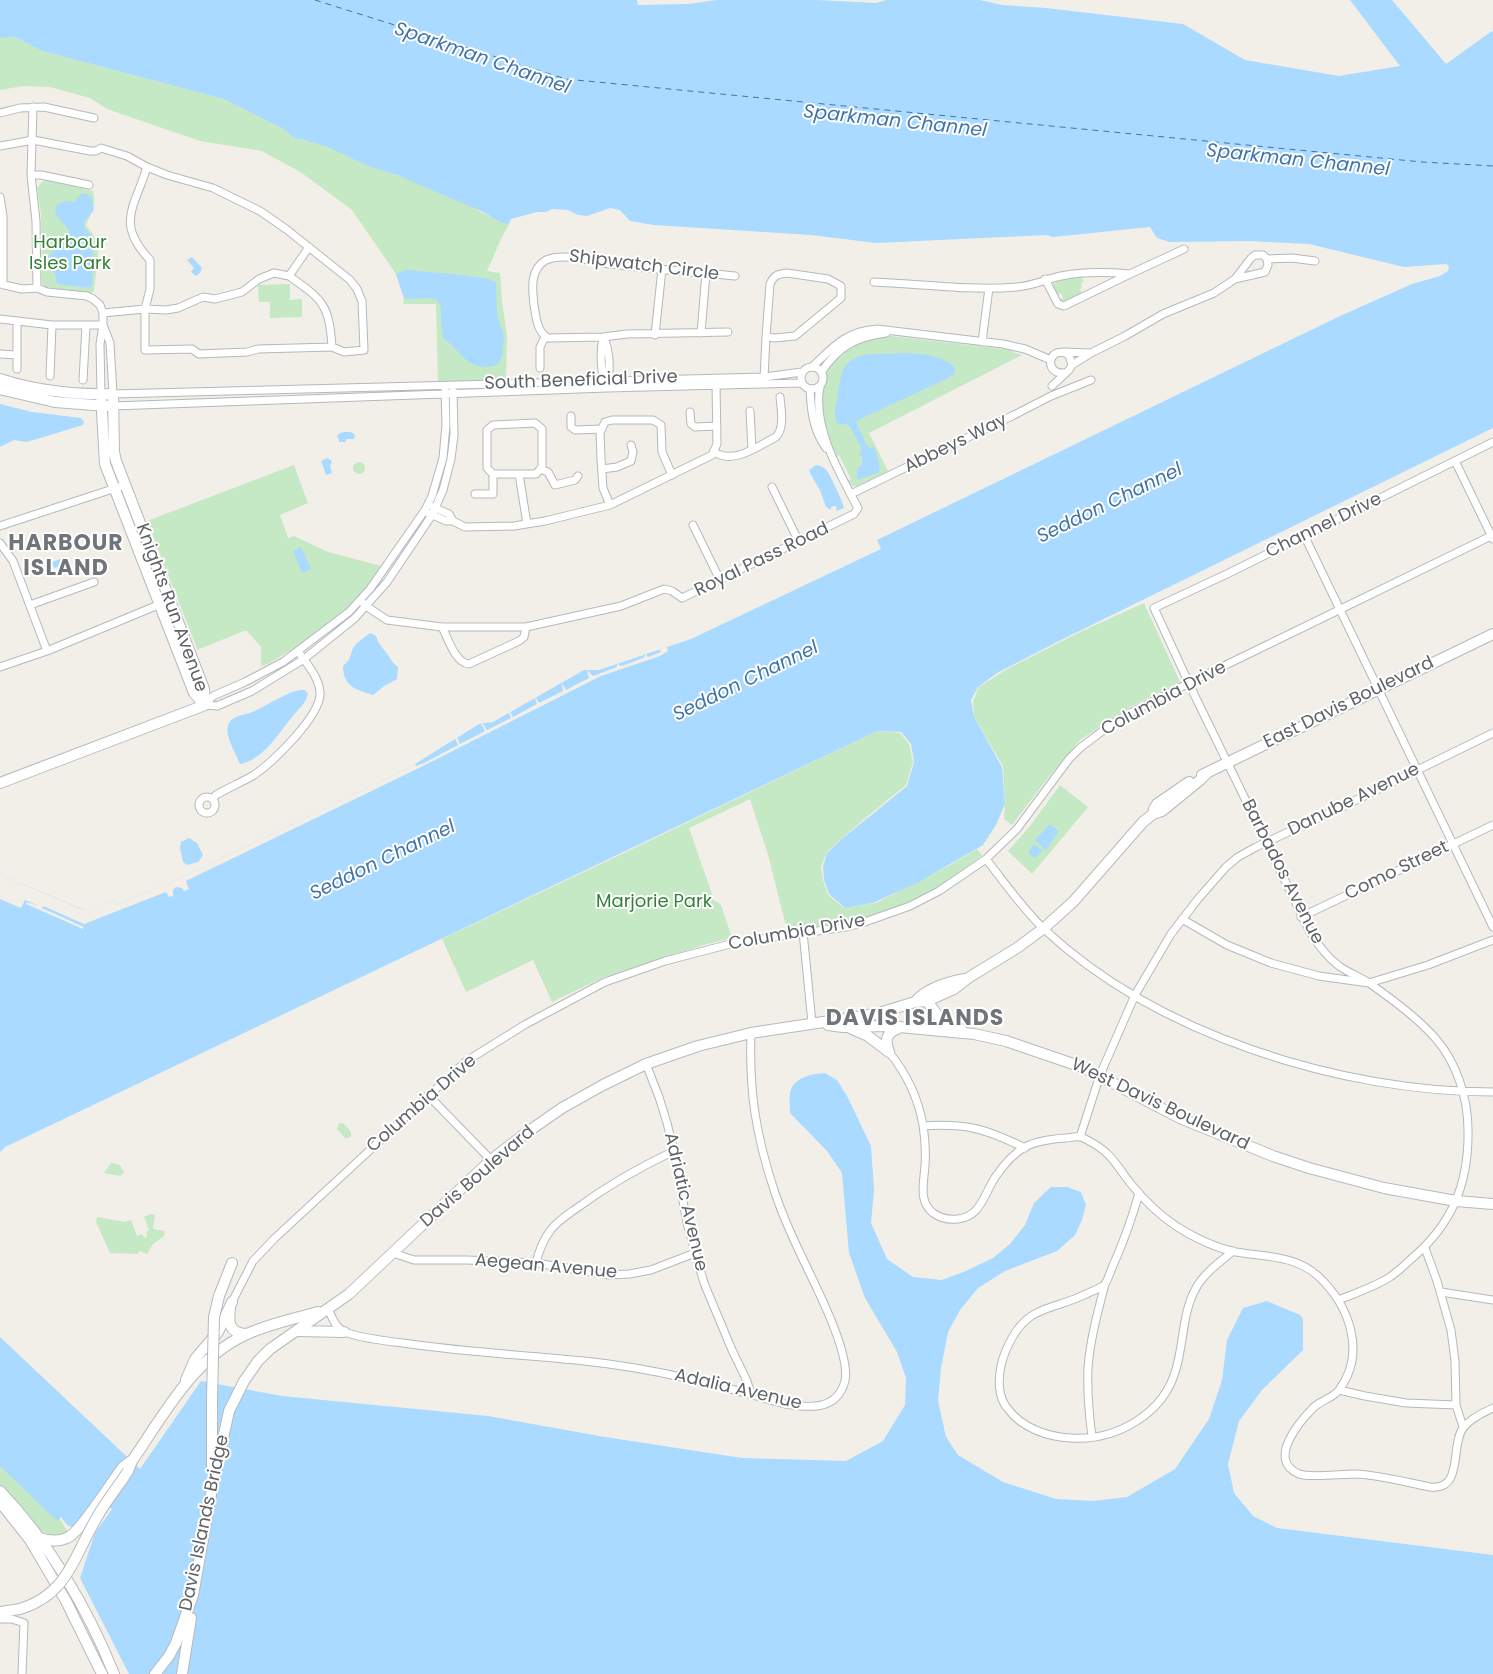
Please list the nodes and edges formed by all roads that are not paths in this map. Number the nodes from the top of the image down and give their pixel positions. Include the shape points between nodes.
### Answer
1 (33, 107) junction
2 (0, 113) edge
3 (94, 118) dead end
4 (33, 140) junction
5 (0, 146) edge
6 (147, 167) junction
7 (31, 175) junction
8 (89, 186) dead end
9 (0, 197) edge
10 (309, 247) junction
11 (1184, 249) dead end
12 (1267, 259) junction
13 (1315, 261) dead end
14 (662, 269) junction
15 (706, 274) junction
16 (1130, 274) junction
17 (289, 276) junction
18 (734, 276) dead end
19 (1235, 279) junction
20 (1045, 280) junction
21 (874, 282) dead end
22 (2, 285) edge
23 (37, 288) junction
24 (988, 288) junction
25 (145, 309) junction
26 (103, 313) junction
27 (0, 319) edge
28 (17, 322) junction
29 (52, 325) junction
30 (86, 326) junction
31 (103, 326) junction
32 (728, 332) dead end
33 (894, 332) junction
34 (701, 333) junction
35 (655, 334) junction
36 (546, 337) junction
37 (603, 337) junction
38 (766, 337) junction
39 (982, 342) junction
40 (332, 347) junction
41 (1064, 352) junction
42 (1091, 353) junction
43 (0, 354) edge
44 (17, 355) junction
45 (100, 361) junction
46 (111, 361) junction
47 (1051, 363) junction
48 (1072, 364) junction
49 (812, 367) junction
50 (540, 368) dead end
51 (17, 369) dead end
52 (822, 371) junction
53 (802, 372) junction
54 (1065, 373) junction
55 (50, 376) dead end
56 (716, 378) junction
57 (0, 379) edge
58 (83, 380) dead end
59 (606, 380) junction
60 (1090, 380) dead end
61 (764, 381) junction
62 (801, 383) junction
63 (444, 385) junction
64 (453, 385) junction
65 (716, 386) junction
66 (1052, 386) junction
67 (820, 387) junction
68 (359, 388) junction
69 (607, 388) junction
70 (0, 389) edge
71 (280, 389) junction
72 (810, 389) junction
73 (166, 392) junction
74 (453, 393) junction
75 (101, 394) junction
76 (112, 394) junction
77 (444, 394) junction
78 (1050, 396) junction
79 (359, 397) junction
80 (780, 398) dead end
81 (280, 400) junction
82 (166, 403) junction
83 (101, 406) junction
84 (113, 406) junction
85 (750, 411) dead end
86 (690, 412) dead end
87 (571, 416) dead end
88 (717, 426) junction
89 (602, 430) junction
90 (1493, 442) edge
91 (631, 445) dead end
92 (752, 450) junction
93 (714, 452) junction
94 (830, 452) junction
95 (1455, 461) junction
96 (540, 469) junction
97 (602, 469) junction
98 (121, 474) junction
99 (493, 474) junction
100 (520, 474) junction
101 (672, 475) junction
102 (578, 476) dead end
103 (110, 478) junction
104 (125, 485) junction
105 (772, 487) dead end
106 (114, 489) junction
107 (475, 494) dead end
108 (851, 494) junction
109 (610, 505) junction
110 (430, 510) junction
111 (527, 524) junction
112 (692, 525) dead end
113 (0, 526) edge
114 (1304, 535) junction
115 (1492, 537) edge
116 (146, 538) junction
117 (799, 542) junction
118 (0, 543) edge
119 (136, 543) junction
120 (720, 580) junction
121 (94, 582) dead end
122 (170, 600) junction
123 (360, 600) junction
124 (160, 604) junction
125 (30, 606) junction
126 (366, 606) junction
127 (1154, 608) joint
128 (1340, 610) junction
129 (442, 627) junction
130 (526, 627) junction
131 (1493, 634) edge
132 (47, 651) junction
133 (298, 651) junction
134 (304, 659) junction
135 (0, 667) edge
136 (1188, 683) junction
137 (1379, 689) junction
138 (205, 705) junction
139 (1493, 733) edge
140 (1227, 763) junction
141 (1418, 770) junction
142 (0, 783) edge
143 (213, 799) dead end
144 (1493, 825) edge
145 (1266, 843) junction
146 (1453, 844) junction
147 (986, 859) junction
148 (1301, 917) junction
149 (1182, 919) junction
150 (1493, 927) edge
151 (1044, 928) junction
152 (803, 932) junction
153 (1493, 940) edge
154 (968, 978) junction
155 (1369, 983) junction
156 (1135, 995) junction
157 (915, 1002) junction
158 (927, 1002) junction
159 (876, 1014) joint
160 (816, 1023) junction
161 (846, 1027) junction
162 (902, 1027) junction
163 (751, 1033) junction
164 (974, 1034) junction
165 (888, 1052) junction
166 (646, 1064) junction
167 (1100, 1075) junction
168 (1463, 1092) junction
169 (1493, 1092) edge
170 (428, 1095) junction
171 (923, 1126) junction
172 (1080, 1137) junction
173 (1025, 1148) junction
174 (674, 1151) junction
175 (491, 1160) junction
176 (1139, 1193) junction
177 (1456, 1201) junction
178 (1493, 1204) edge
179 (1425, 1248) junction
180 (1233, 1251) junction
181 (393, 1253) junction
182 (695, 1253) junction
183 (536, 1262) junction
184 (232, 1263) dead end
185 (1105, 1284) junction
186 (1441, 1292) junction
187 (1338, 1300) junction
188 (1493, 1300) edge
189 (232, 1302) junction
190 (328, 1309) junction
191 (296, 1331) junction
192 (344, 1332) junction
193 (246, 1334) junction
194 (252, 1369) joint
195 (182, 1388) junction
196 (1339, 1390) junction
197 (751, 1394) junction
198 (1456, 1405) junction
199 (1493, 1408) edge
200 (1463, 1427) junction
201 (1092, 1437) junction
202 (132, 1461) junction
203 (212, 1489) junction
204 (0, 1491) edge
205 (0, 1502) edge
206 (40, 1538) junction
207 (193, 1595) junction
208 (0, 1612) edge
209 (0, 1619) edge
210 (100, 1671) edge
211 (22, 1674) edge
212 (114, 1674) edge
213 (155, 1674) edge
214 (182, 1674) edge

1 - 2 street
1 - 3 street
1 - 4 street
4 - 5 street
4 - 6 street via 90,151 101,148 128,156
4 - 7 street
6 - 10 street via 213,188 260,211
6 - 25 street via 130,213 132,234 150,260 150,289
7 - 8 street
7 - 23 street via 36,222
9 - 22 street via 3,216
10 - 17 street
10 - 40 street via 350,280 362,301 364,350 344,352
11 - 16 street
12 - 13 street
12 - 19 street via 1265,272
12 - 19 street via 1263,255 1255,255
14 - 15 street, Shipwatch Circle
14 - 35 street
14 - 36 street, Shipwatch Circle via 562,256 547,260 538,268 533,284 538,327
15 - 18 street, Shipwatch Circle
15 - 34 street
16 - 20 street via 1081,273
16 - 20 street via 1064,306 1058,304
17 - 25 street via 274,273 242,292 225,297 203,297 178,308
17 - 40 street via 323,304 330,320
19 - 42 street via 1214,293 1163,314
20 - 24 street via 1034,285
21 - 24 street
22 - 23 street
23 - 26 street via 87,296 100,305
24 - 39 street
25 - 26 street
25 - 40 street via 145,350 192,349 199,354
26 - 31 street, Knights Run Avenue
27 - 28 street
28 - 29 street
28 - 44 street
29 - 30 street
29 - 55 street
30 - 31 street
30 - 58 street
31 - 45 street, Knights Run Avenue
31 - 46 street, Knights Run Avenue via 110,343
32 - 34 street
33 - 39 street
33 - 49 street via 868,330 850,335 836,343
33 - 52 street via 862,337 850,343
34 - 35 street
35 - 37 street
36 - 37 street
36 - 50 street via 540,348
37 - 59 street via 608,349
38 - 38 street via 770,284 778,274 828,278 841,286 841,298 801,332 795,336
38 - 61 street
39 - 47 street via 1026,349
41 - 42 street
41 - 47 street via 1053,355
41 - 48 street
42 - 48 street
43 - 44 street
44 - 51 street
45 - 46 street
45 - 75 street, Knights Run Avenue
46 - 76 street, Knights Run Avenue
47 - 54 street via 1054,370
47 - 66 street
48 - 54 street
49 - 52 street
49 - 53 street
52 - 67 street via 824,382
53 - 61 street, South Beneficial Drive
53 - 62 street
54 - 66 street
56 - 59 street, South Beneficial Drive
56 - 61 street, South Beneficial Drive
56 - 65 street
57 - 75 street, South Beneficial Drive via 51,391
59 - 64 street, South Beneficial Drive
59 - 69 street
60 - 78 street, Abbeys Way
61 - 62 street, South Beneficial Drive
61 - 65 street, South Beneficial Drive
62 - 72 street
63 - 64 street, South Beneficial Drive
63 - 68 street, South Beneficial Drive
63 - 77 street
64 - 74 street
65 - 69 street, South Beneficial Drive
65 - 88 street
66 - 78 street
67 - 72 street
67 - 94 street via 820,416
68 - 71 street, South Beneficial Drive
68 - 79 street
69 - 74 street, South Beneficial Drive
70 - 83 street, South Beneficial Drive via 55,402
71 - 73 street, South Beneficial Drive
71 - 81 street
72 - 94 street via 814,424
73 - 76 street, South Beneficial Drive
73 - 82 street
74 - 77 street, South Beneficial Drive
74 - 110 street via 451,459 443,490
75 - 76 street, South Beneficial Drive
75 - 83 street, Knights Run Avenue
76 - 84 street, Knights Run Avenue
77 - 79 street, South Beneficial Drive
77 - 110 street via 443,458
78 - 108 street, Abbeys Way
79 - 81 street, South Beneficial Drive
80 - 92 street via 780,432
81 - 82 street, South Beneficial Drive
82 - 84 street, South Beneficial Drive
83 - 84 street, South Beneficial Drive
83 - 103 street, Knights Run Avenue via 103,454
84 - 98 street, Knights Run Avenue via 114,452
85 - 92 street
86 - 88 street via 691,424 695,427
87 - 89 street via 571,427 575,430
88 - 93 street via 718,444
89 - 97 street
89 - 101 street via 605,422 612,420 654,420 661,425 662,452
90 - 95 street, Channel Drive
91 - 97 street via 631,461
92 - 93 street via 730,456
93 - 101 street
94 - 108 street
95 - 114 street, Channel Drive
95 - 115 street
96 - 99 street via 542,429 536,423 493,425 487,430 487,468
96 - 100 street via 536,474
96 - 102 street via 548,472 555,485 575,480
97 - 109 street via 603,488
98 - 103 street
98 - 104 street, Knights Run Avenue
99 - 100 street
99 - 107 street via 493,494
100 - 111 street
101 - 109 street
103 - 106 street, Knights Run Avenue
104 - 106 street
104 - 116 street, Knights Run Avenue
105 - 117 street
106 - 113 street
106 - 119 street, Knights Run Avenue
108 - 117 street, Royal Pass Road via 858,508 854,514
109 - 111 street
110 - 111 street via 446,521 470,528
110 - 123 street
110 - 126 street via 387,582
112 - 120 street
114 - 127 street, Channel Drive
114 - 128 street
115 - 128 street, Columbia Drive
116 - 119 street
116 - 122 street, Knights Run Avenue
117 - 120 street, Royal Pass Road
118 - 125 street via 13,562
119 - 124 street, Knights Run Avenue
120 - 130 street, Royal Pass Road via 682,598 664,589 621,606
121 - 125 street
122 - 124 street
122 - 138 street, Knights Run Avenue via 204,689
123 - 126 street
123 - 133 street
124 - 132 street
124 - 138 street, Knights Run Avenue via 194,693
125 - 132 street
126 - 129 street via 387,620
126 - 134 street
127 - 136 street, Barbados Avenue
128 - 136 street, Columbia Drive
128 - 137 street
129 - 130 street
129 - 130 street via 462,662 470,664 519,641 524,637
131 - 137 street, East Davis Boulevard
132 - 135 street
133 - 134 street
133 - 138 street via 246,682 213,696
134 - 138 street via 252,691 217,706
134 - 143 street via 319,684 320,694 311,715 296,737 255,774
136 - 140 street, Barbados Avenue
136 - 147 street, Columbia Drive via 1130,713 1080,748 1017,829
137 - 140 street, East Davis Boulevard
137 - 141 street
138 - 142 street
139 - 141 street, Danube Avenue
140 - 145 street, Barbados Avenue
140 - 151 street, East Davis Boulevard via 1206,774 1162,811 1153,814 1073,902
141 - 145 street, Danube Avenue
141 - 146 street
144 - 146 street, Como Street
145 - 148 street, Barbados Avenue
145 - 149 street, Danube Avenue via 1226,867
146 - 148 street, Como Street
146 - 150 street
147 - 151 street
147 - 152 street, Columbia Drive via 910,906 862,923
148 - 155 street, Barbados Avenue via 1328,957
149 - 155 street via 1227,945 1271,963 1319,976
149 - 156 street, Danube Avenue
151 - 154 street, East Davis Boulevard
151 - 156 street via 1091,967
152 - 160 street
152 - 170 street, Columbia Drive via 738,942 605,982 492,1044
153 - 155 street via 1428,966
154 - 157 street, East Davis Boulevard via 951,981 922,994
154 - 158 street, East Davis Boulevard
155 - 168 street, Barbados Avenue via 1436,1040 1450,1061
156 - 167 street, Danube Avenue
156 - 168 street via 1215,1035 1288,1062 1382,1084
157 - 158 street, East Davis Boulevard
157 - 159 street, East Davis Boulevard
158 - 164 street, West Davis Boulevard via 941,1020
159 - 160 street, Davis Boulevard
160 - 161 street, West Davis Boulevard
160 - 163 street, Davis Boulevard
161 - 162 street, West Davis Boulevard
161 - 165 street via 868,1036
162 - 164 street, West Davis Boulevard
162 - 165 street via 887,1036
163 - 166 street, Davis Boulevard via 698,1046
163 - 197 street, Adalia Avenue via 751,1086 761,1146 787,1224 830,1319 846,1372 842,1389 830,1402 814,1408 793,1406
164 - 167 street, West Davis Boulevard via 1044,1053
165 - 171 street via 911,1086
166 - 174 street, Adriatic Avenue
166 - 175 street, Davis Boulevard via 562,1108
167 - 172 street, Danube Avenue
167 - 177 street, West Davis Boulevard via 1180,1118 1273,1156 1358,1182
168 - 169 street
168 - 177 street, Barbados Avenue via 1468,1120 1467,1165
170 - 175 street
170 - 189 street, Columbia Drive via 260,1253
171 - 173 street via 952,1124 974,1127
171 - 173 street via 923,1197 933,1213 945,1218 959,1219 977,1210 996,1175
172 - 173 street via 1056,1139
172 - 176 street via 1113,1157
174 - 182 street, Adriatic Avenue
174 - 183 street via 615,1182 561,1220 543,1242
175 - 181 street, Davis Boulevard
176 - 180 street via 1178,1228
176 - 185 street
177 - 178 street, West Davis Boulevard
177 - 179 street, Barbados Avenue
179 - 186 street
179 - 187 street, Barbados Avenue via 1392,1276
180 - 187 street via 1284,1258 1308,1268
180 - 201 street via 1207,1273 1196,1289 1185,1320 1176,1369 1158,1404 1121,1430
181 - 183 street, Aegean Avenue via 414,1260
181 - 190 street, Davis Boulevard
182 - 183 street, Aegean Avenue via 651,1270 629,1274 609,1275
182 - 197 street, Adriatic Avenue via 717,1317
184 - 203 street, bridge via 214,1317
185 - 201 street via 1088,1367
185 - 201 street via 1026,1318 1006,1350 1000,1375 1001,1398 1017,1419 1053,1436
186 - 188 street
186 - 198 street via 1451,1330
187 - 196 street via 1351,1328 1354,1354
189 - 193 street via 229,1318 232,1328
189 - 195 street via 218,1332 195,1359
190 - 191 street, Davis Boulevard
190 - 192 street
190 - 193 street, Davis Boulevard
191 - 192 street
191 - 194 street, Davis Boulevard via 270,1349
192 - 197 street, Adalia Avenue via 450,1350 624,1366
193 - 195 street, Davis Boulevard via 214,1354
194 - 203 street, Davis Islands Bridge via 229,1412
195 - 202 street
196 - 198 street via 1399,1402
196 - 200 street via 1314,1407 1287,1442 1285,1453 1288,1463 1300,1474 1358,1474 1442,1487 1452,1472
198 - 200 street
199 - 200 street
202 - 206 street via 123,1467 75,1533 52,1541
202 - 208 street, bridge via 96,1518 64,1579 41,1600 20,1609
203 - 207 street, Davis Islands Bridge
204 - 206 street
205 - 210 street via 30,1540 66,1601
206 - 212 street via 72,1587
207 - 213 street, Davis Islands Bridge via 176,1643
207 - 214 street
209 - 211 street via 24,1623

